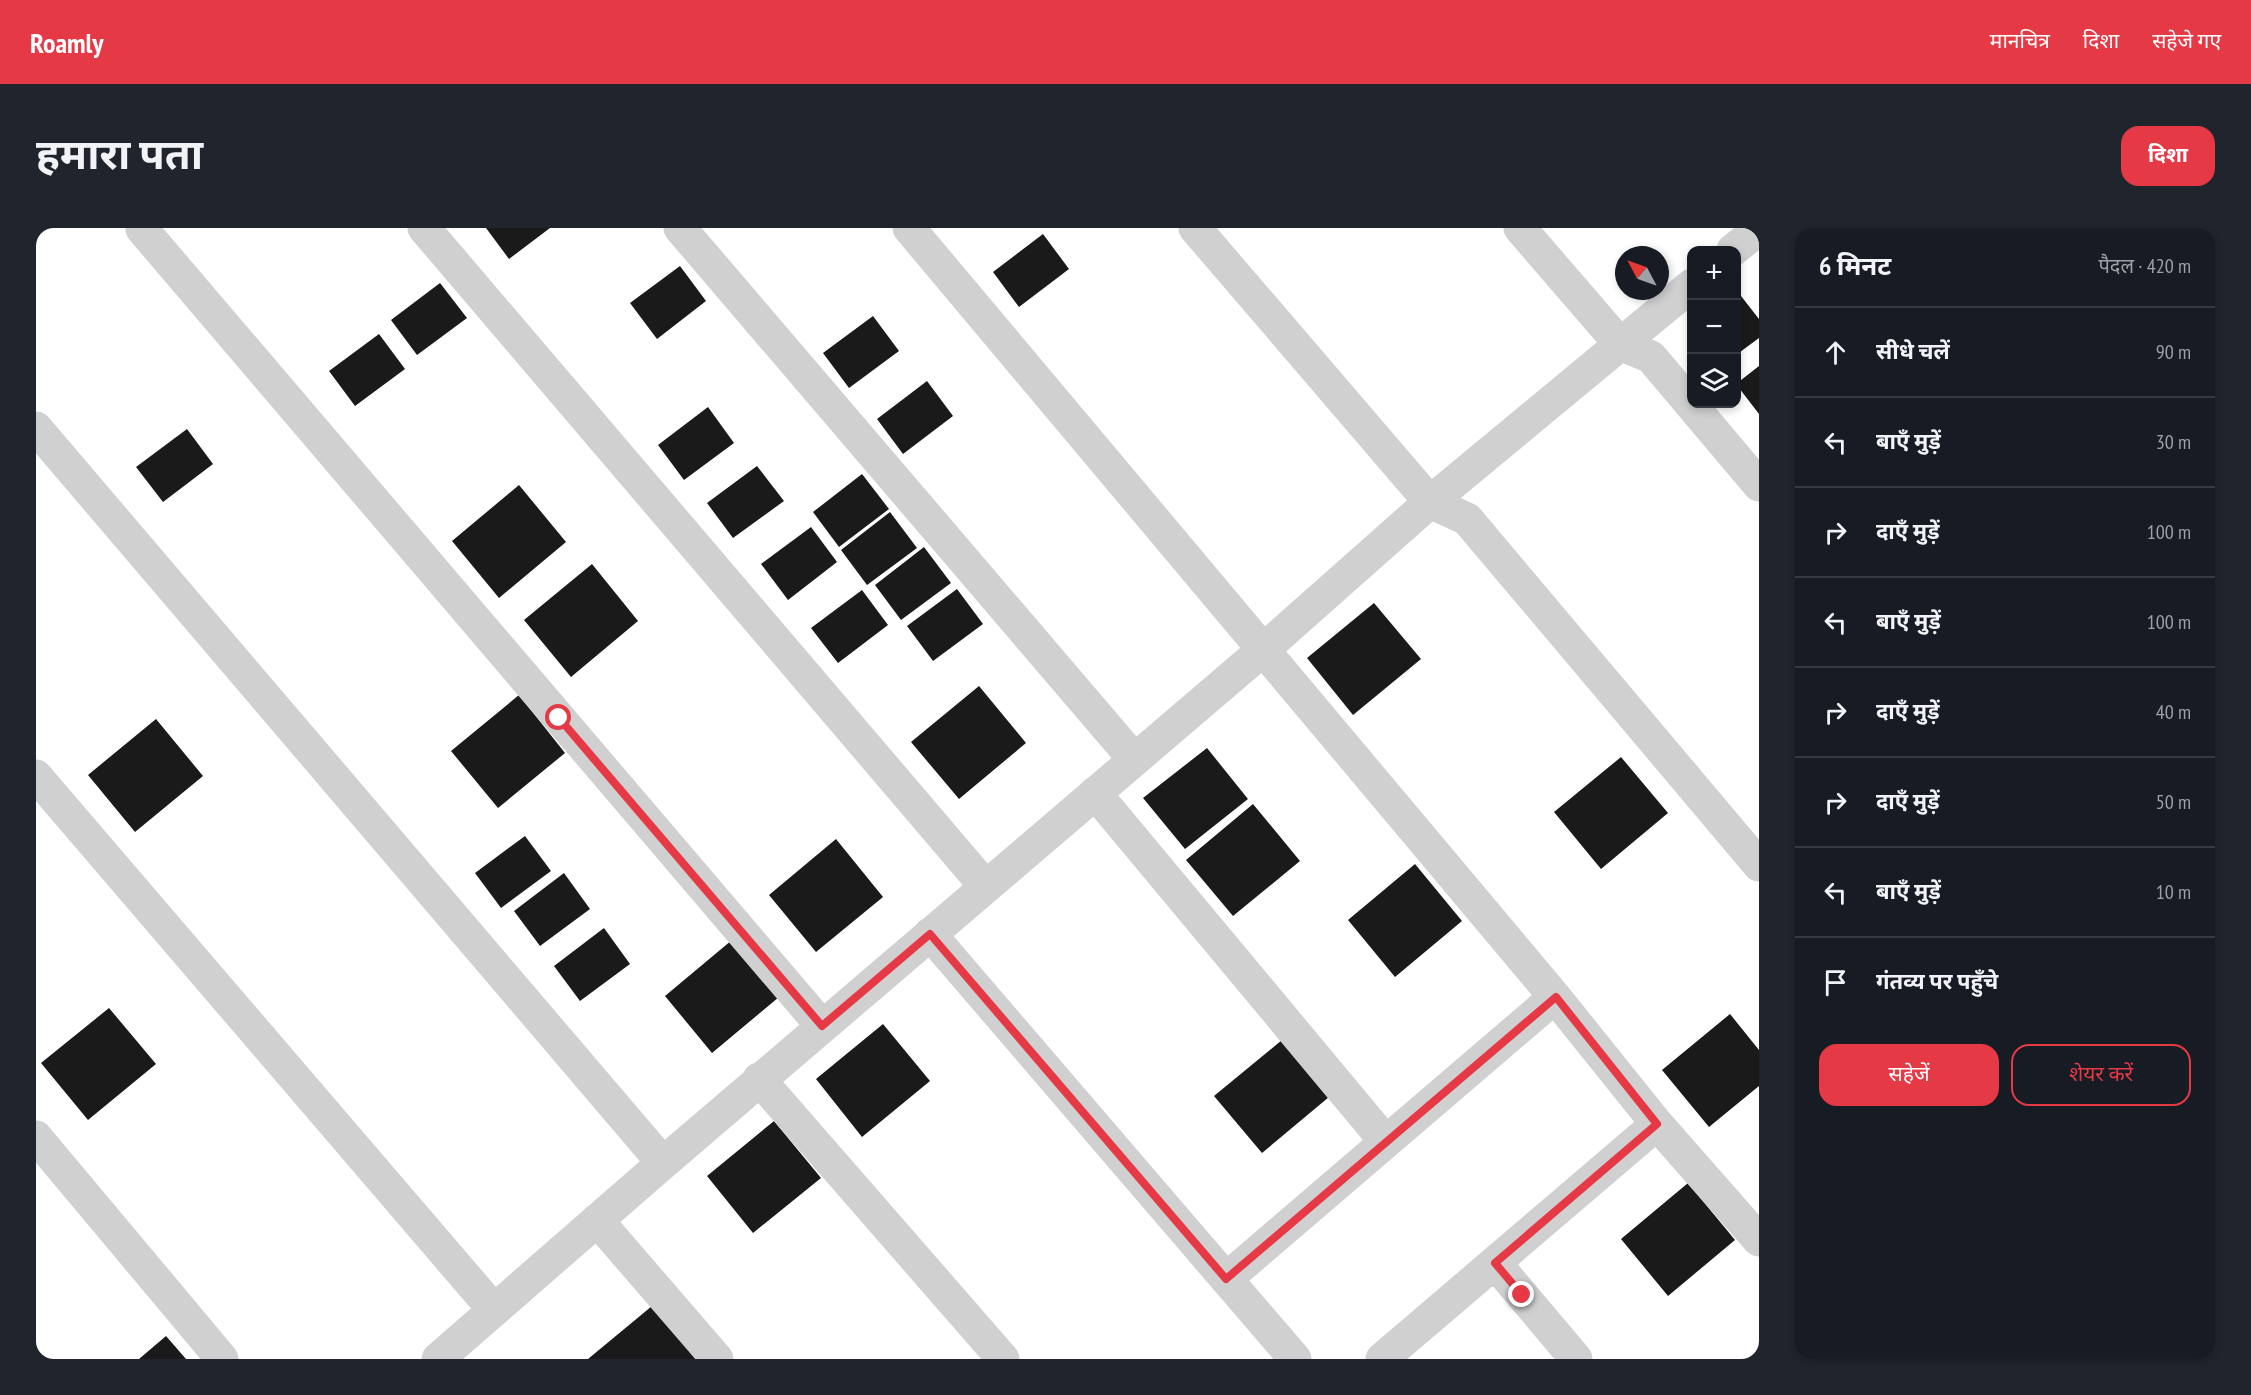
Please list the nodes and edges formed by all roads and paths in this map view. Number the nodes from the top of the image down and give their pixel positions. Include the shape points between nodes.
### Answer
1 (424, 228) edge
2 (680, 228) edge
3 (909, 228) edge
4 (1196, 228) edge
5 (1520, 228) edge
6 (142, 229) edge
7 (1759, 229) edge
8 (1738, 246) edge
9 (1687, 289) edge
10 (1620, 344) junction
11 (36, 428) edge
12 (1759, 485) edge
13 (1430, 502) junction
14 (1263, 650) junction
15 (1134, 759) junction
16 (36, 776) edge
17 (1095, 793) junction
18 (1759, 865) edge
19 (986, 887) junction
20 (930, 934) junction
21 (1556, 997) junction
22 (822, 1026) junction
23 (759, 1080) junction
24 (1657, 1124) junction
25 (36, 1137) edge
26 (1386, 1142) junction
27 (663, 1162) junction
28 (597, 1220) junction
29 (1759, 1240) edge
30 (1495, 1263) junction
31 (1226, 1279) junction
32 (494, 1310) junction
33 (222, 1359) edge
34 (438, 1359) edge
35 (717, 1359) edge
36 (1003, 1359) edge
37 (1295, 1359) edge
38 (1382, 1359) edge
39 (1576, 1359) edge

1 - 19 street
2 - 15 street
3 - 14 street
4 - 13 street
5 - 10 street
6 - 22 street
7 - 8 street
9 - 10 street
10 - 12 street via 1651,357
10 - 13 street
11 - 27 street
13 - 14 street
13 - 18 street via 1467,519
14 - 15 street
14 - 21 street
15 - 17 street
16 - 32 street
17 - 19 street
17 - 26 street
19 - 20 street
20 - 22 street
20 - 31 street
21 - 24 street
21 - 26 street
22 - 23 street
23 - 27 street
23 - 36 street
24 - 29 street
24 - 30 street
25 - 33 street
26 - 31 street
27 - 28 street
28 - 32 street
28 - 35 street
30 - 38 street
30 - 39 street
31 - 37 street
32 - 34 street

